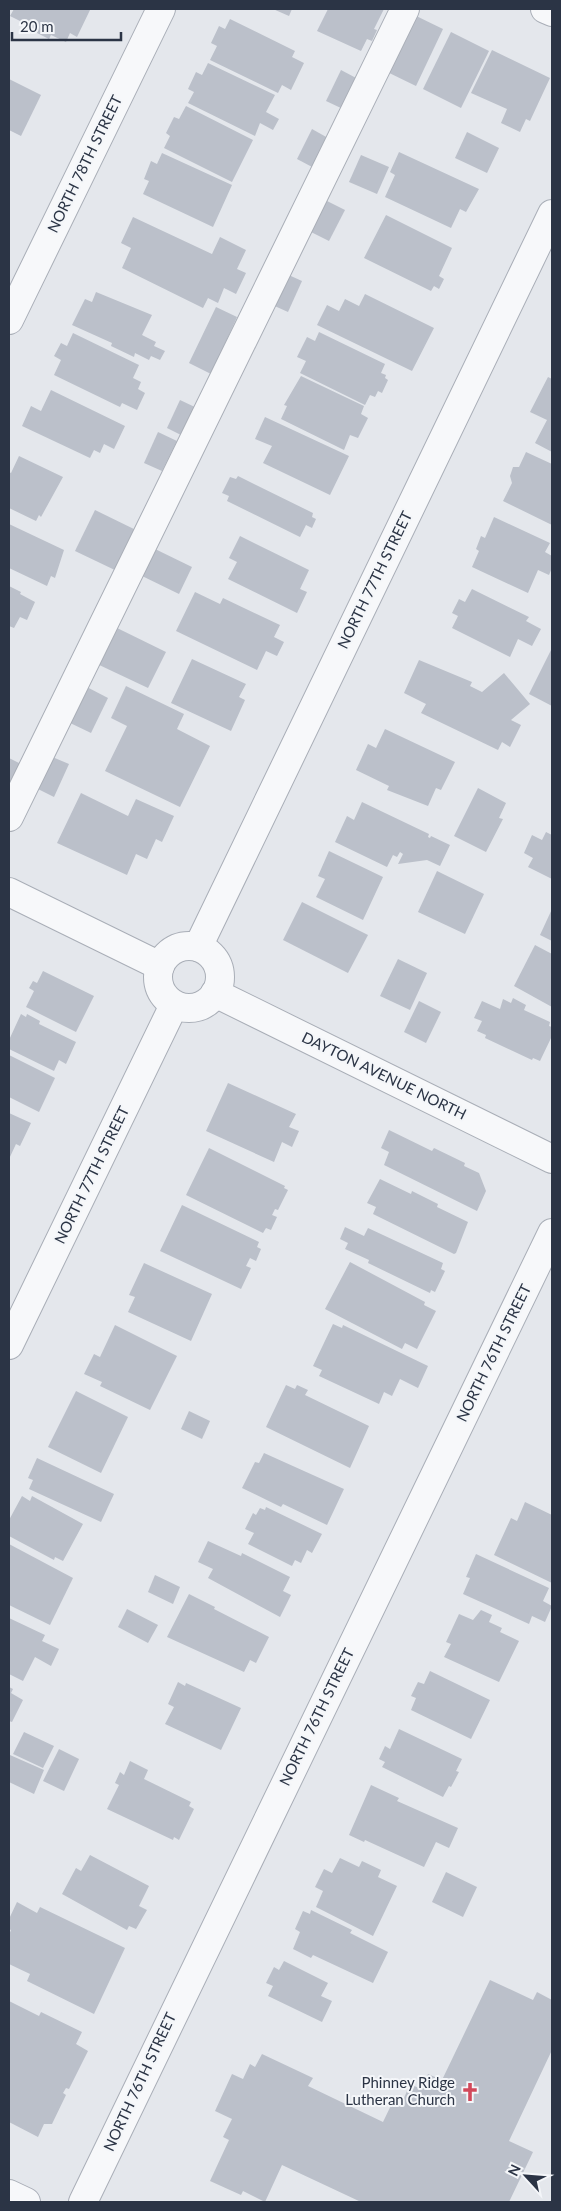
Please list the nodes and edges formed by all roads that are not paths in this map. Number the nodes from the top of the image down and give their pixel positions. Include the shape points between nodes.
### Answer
1 (161, 9) edge
2 (405, 9) edge
3 (545, 9) edge
4 (552, 12) edge
5 (552, 214) edge
6 (9, 320) edge
7 (9, 817) edge
8 (9, 892) edge
9 (198, 947) junction
10 (160, 966) junction
11 (215, 993) junction
12 (174, 1005) junction
13 (552, 1160) edge
14 (552, 1168) edge
15 (552, 1179) edge
16 (552, 1233) edge
17 (9, 1345) edge
18 (9, 2194) edge
19 (26, 2202) edge
20 (83, 2202) edge

1 - 6 street, NORTH 78TH STREET
2 - 7 street
3 - 4 street
5 - 9 street, NORTH 77TH STREET
8 - 10 street
9 - 10 street via 178,948 168,953
9 - 11 street via 215,960 219,969 220,980
10 - 12 street via 157,981 161,991
11 - 12 street via 195,1008
11 - 13 street, DAYTON AVENUE NORTH
12 - 17 street, NORTH 77TH STREET
14 - 15 street
16 - 20 street, NORTH 76TH STREET
18 - 19 street

